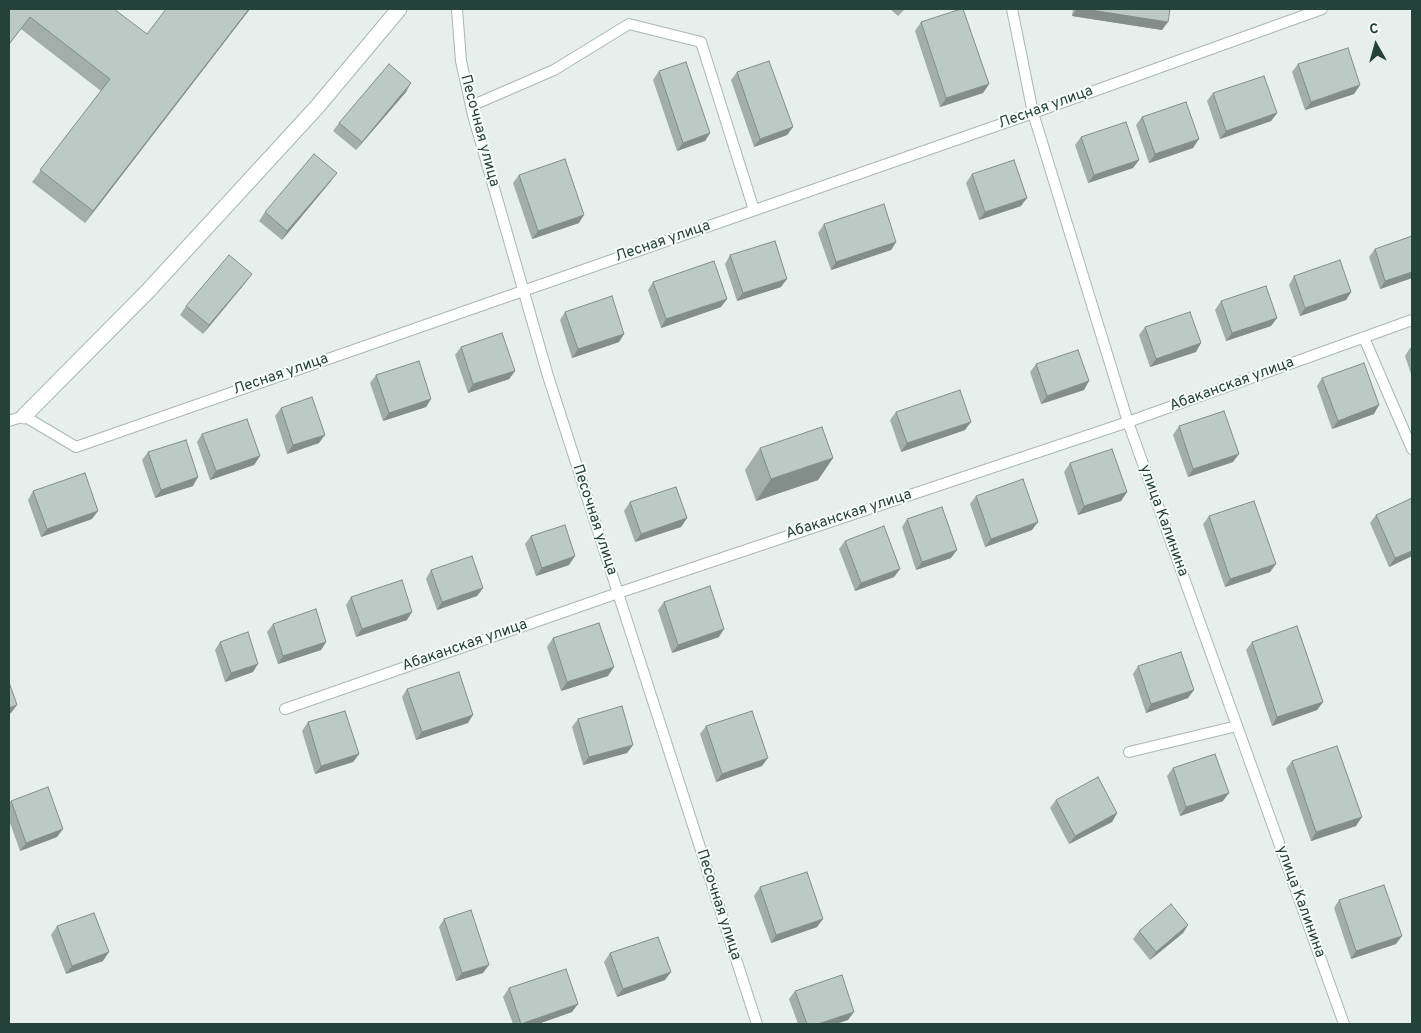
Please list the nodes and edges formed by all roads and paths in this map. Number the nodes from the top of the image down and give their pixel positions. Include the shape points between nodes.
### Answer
1 (399, 9) edge
2 (456, 9) edge
3 (1012, 9) edge
4 (1322, 9) edge
5 (471, 106) junction
6 (1033, 113) junction
7 (754, 210) junction
8 (523, 290) junction
9 (1412, 320) edge
10 (1364, 338) junction
11 (24, 416) junction
12 (9, 421) edge
13 (1128, 422) junction
14 (1412, 449) edge
15 (618, 592) junction
16 (285, 709) dead end
17 (1237, 726) junction
18 (1129, 752) dead end
19 (757, 1024) edge
20 (1344, 1024) edge

1 - 11 street via 317,107 147,292
2 - 5 lane, Песочная улица via 461,60
3 - 6 lane, улица Калинина
4 - 6 lane, Лесная улица
5 - 7 lane via 554,70 629,24 701,42
5 - 8 lane, Песочная улица
6 - 7 lane, Лесная улица
6 - 13 lane, улица Калинина
7 - 8 lane, Лесная улица
8 - 11 lane, Лесная улица via 76,447
8 - 15 lane, Песочная улица
9 - 10 lane, Абаканская улица
10 - 13 lane, Абаканская улица
10 - 14 lane
11 - 12 lane
13 - 15 lane, Абаканская улица
13 - 17 lane, улица Калинина
15 - 16 lane, Абаканская улица
15 - 19 lane, Песочная улица
17 - 18 lane
17 - 20 lane, улица Калинина

